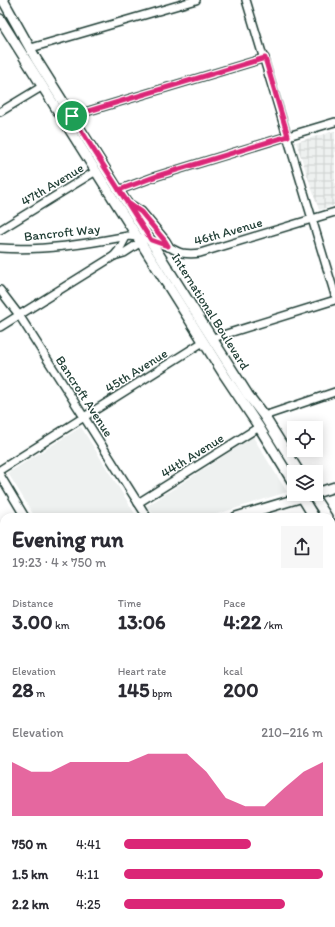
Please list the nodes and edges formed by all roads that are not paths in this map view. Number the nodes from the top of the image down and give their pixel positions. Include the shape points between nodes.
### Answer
1 (3, 0) edge
2 (196, 0) edge
3 (246, 0) edge
4 (0, 19) edge
5 (31, 48) junction
6 (265, 58) junction
7 (43, 86) junction
8 (0, 112) edge
9 (72, 116) junction
10 (335, 122) edge
11 (288, 136) junction
12 (96, 171) junction
13 (119, 190) junction
14 (128, 203) junction
15 (335, 212) edge
16 (311, 219) junction
17 (0, 230) edge
18 (126, 237) junction
19 (139, 239) junction
20 (151, 240) junction
21 (168, 246) junction
22 (0, 248) edge
23 (114, 256) junction
24 (0, 290) edge
25 (335, 295) edge
26 (335, 300) edge
27 (18, 316) junction
28 (0, 327) edge
29 (213, 338) junction
30 (203, 342) junction
31 (335, 392) edge
32 (84, 416) junction
33 (264, 416) junction
34 (259, 427) junction
35 (295, 465) edge
36 (0, 470) edge
37 (287, 473) edge
38 (0, 475) edge
39 (335, 487) edge
40 (323, 491) edge
41 (287, 501) edge
42 (304, 501) edge
43 (317, 501) edge
44 (138, 503) junction
45 (23, 513) edge
46 (144, 513) edge
47 (248, 513) edge
48 (312, 513) edge
49 (324, 513) edge

1 - 5 main road, International Boulevard
2 - 5 street
3 - 6 street
4 - 7 main road, International Boulevard
5 - 9 main road, International Boulevard
6 - 9 street
6 - 11 street
7 - 8 street
7 - 12 main road, International Boulevard
9 - 13 main road, International Boulevard
10 - 11 street
11 - 13 street
11 - 16 street
12 - 17 street, 47th Avenue
12 - 19 main road, International Boulevard
13 - 14 main road, International Boulevard
14 - 20 main road, International Boulevard
14 - 21 main road via 141,212
15 - 16 street, 46th Avenue
16 - 21 street, 46th Avenue via 200,253 180,253
16 - 25 street
18 - 19 street, 46th Avenue
18 - 22 street, Bancroft Way via 51,248
18 - 23 street
19 - 20 street, 46th Avenue
19 - 23 street via 124,253
19 - 30 main road, International Boulevard
20 - 21 street, 46th Avenue
20 - 29 main road, International Boulevard
23 - 27 street
24 - 27 street, Bancroft Avenue
26 - 29 street
27 - 28 street
27 - 32 street, Bancroft Avenue
29 - 33 main road, International Boulevard
30 - 32 street, 45th Avenue
30 - 34 main road, International Boulevard
31 - 33 street
32 - 36 street, 45th Avenue
32 - 44 street, Bancroft Avenue
33 - 35 main road, International Boulevard
34 - 37 main road, International Boulevard
34 - 44 street, 44th Avenue
38 - 45 street
39 - 40 main road
41 - 47 main road
42 - 48 main road
43 - 49 main road
44 - 46 street, Bancroft Avenue

